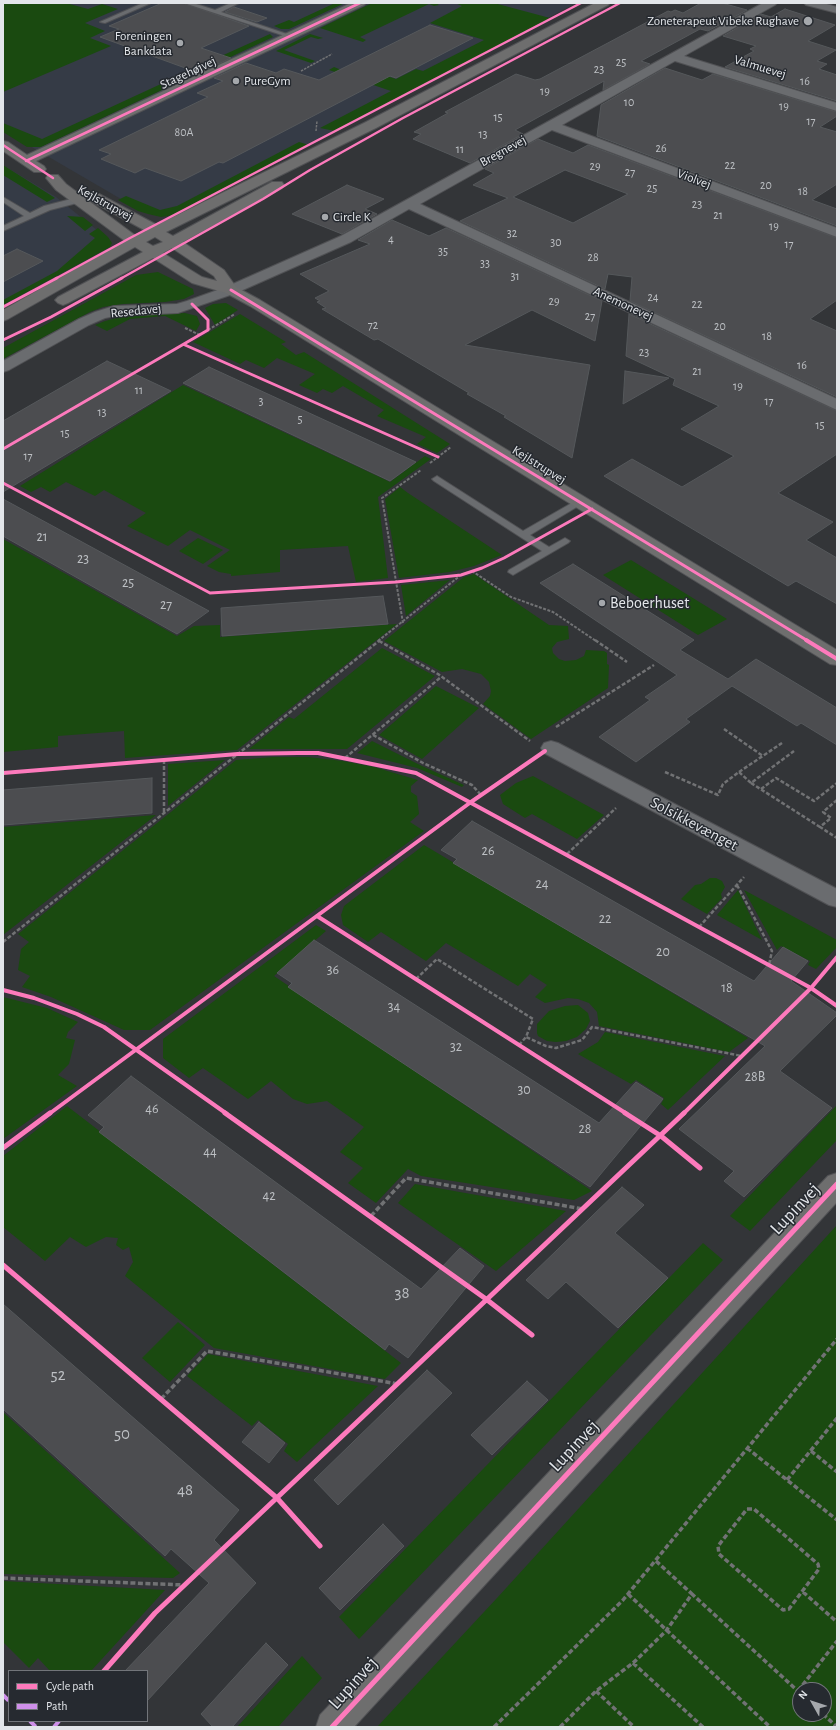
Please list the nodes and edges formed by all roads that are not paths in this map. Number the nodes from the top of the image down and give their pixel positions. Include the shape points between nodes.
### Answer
1 (148, 3) edge
2 (187, 3) edge
3 (236, 3) edge
4 (360, 3) edge
5 (604, 3) edge
6 (771, 3) edge
7 (810, 3) edge
8 (837, 10) edge
9 (216, 12) junction
10 (103, 22) dead end
11 (290, 36) junction
12 (674, 57) junction
13 (837, 107) edge
14 (371, 125) junction
15 (551, 125) junction
16 (3, 145) edge
17 (26, 161) junction
18 (53, 178) junction
19 (3, 199) edge
20 (78, 200) junction
21 (409, 204) junction
22 (29, 216) junction
23 (3, 229) edge
24 (156, 231) junction
25 (837, 234) edge
26 (136, 241) junction
27 (173, 242) junction
28 (153, 252) junction
29 (230, 290) junction
30 (3, 316) edge
31 (3, 331) edge
32 (3, 368) edge
33 (837, 405) edge
34 (437, 479) dead end
35 (580, 502) junction
36 (523, 535) junction
37 (565, 541) dead end
38 (549, 551) junction
39 (513, 572) dead end
40 (837, 659) edge
41 (545, 740) road end
42 (837, 899) edge
43 (837, 1184) edge
44 (332, 1727) edge

1 - 10 lane
2 - 9 lane
3 - 9 lane
4 - 11 street, Stagehøjvej
5 - 14 street
6 - 12 street, Bregnevej
7 - 8 street
9 - 11 lane
11 - 17 street, Stagehøjvej
12 - 13 street, Valmuevej
12 - 15 street, Bregnevej
14 - 24 street
14 - 27 street via 334,151 252,200
15 - 21 street, Bregnevej
15 - 25 street, Violvej
16 - 17 street, Kejlstrupvej
17 - 18 street, Kejlstrupvej
18 - 20 street, Kejlstrupvej
18 - 24 street, Kejlstrupvej via 72,184
19 - 22 lane
20 - 22 lane, Kejlstrupvej
20 - 26 street, Kejlstrupvej
21 - 29 street, Bregnevej via 346,239
21 - 33 street, Anemonevej
22 - 23 lane, Kejlstrupvej
24 - 26 street
24 - 27 street, Kejlstrupvej
26 - 28 street, Kejlstrupvej
26 - 30 street
27 - 28 street
27 - 29 street, Kejlstrupvej via 219,273
28 - 29 street, Kejlstrupvej via 197,280
28 - 31 street
29 - 32 street, Resedavej via 178,308 100,315
29 - 35 street, Kejlstrupvej
34 - 36 lane
35 - 36 lane
35 - 40 street, Kejlstrupvej
36 - 38 lane
37 - 38 lane
38 - 39 lane
41 - 42 street, Solsikkevænget via 636,793
43 - 44 street, Lupinvej

